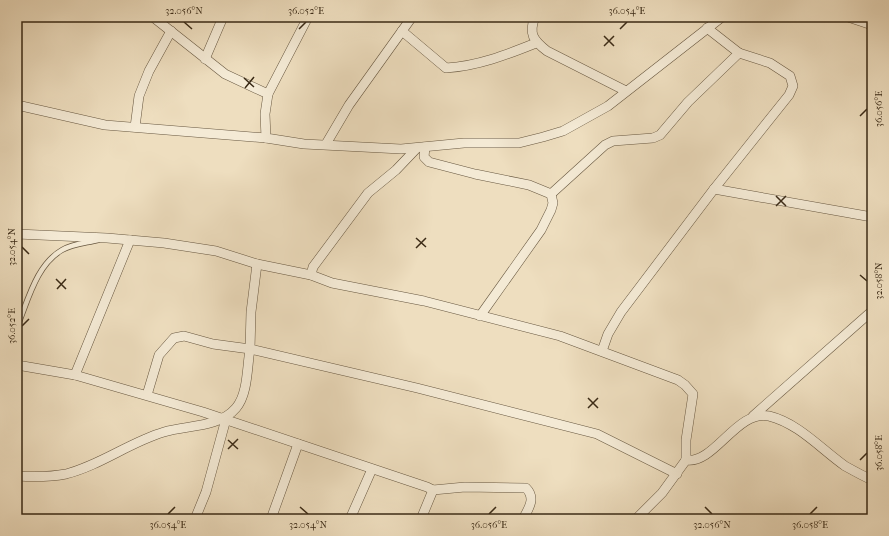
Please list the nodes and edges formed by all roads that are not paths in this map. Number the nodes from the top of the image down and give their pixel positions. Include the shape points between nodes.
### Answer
1 (153, 17) edge
2 (223, 17) edge
3 (308, 17) edge
4 (412, 17) edge
5 (535, 17) edge
6 (722, 17) edge
7 (848, 17) edge
8 (872, 25) edge
9 (707, 28) junction
10 (171, 31) junction
11 (402, 31) junction
12 (536, 42) junction
13 (739, 53) junction
14 (206, 59) junction
15 (626, 91) junction
16 (268, 94) junction
17 (17, 105) edge
18 (135, 127) junction
19 (266, 138) junction
20 (326, 144) junction
21 (421, 147) junction
22 (714, 189) junction
23 (551, 194) junction
24 (872, 217) edge
25 (17, 234) edge
26 (107, 238) junction
27 (130, 240) junction
28 (256, 264) junction
29 (312, 275) junction
30 (872, 311) edge
31 (480, 316) junction
32 (17, 327) edge
33 (250, 349) junction
34 (602, 351) junction
35 (17, 364) edge
36 (74, 375) junction
37 (147, 395) junction
38 (753, 416) junction
39 (224, 419) junction
40 (298, 444) junction
41 (686, 460) junction
42 (372, 469) junction
43 (677, 474) junction
44 (17, 476) edge
45 (872, 480) edge
46 (433, 490) junction
47 (195, 519) edge
48 (271, 519) edge
49 (350, 519) edge
50 (421, 519) edge
51 (523, 519) edge
52 (636, 519) edge

1 - 10 street
2 - 14 street
3 - 16 street
4 - 11 street
5 - 12 street via 531,34
6 - 9 street
7 - 8 street
9 - 13 street
9 - 15 street
10 - 14 street
10 - 18 street via 149,71 139,96
11 - 12 street via 446,68 464,67 501,57
11 - 20 street via 349,105
12 - 15 street via 559,58
13 - 22 street via 770,63 782,70 790,76 793,86 789,95
13 - 23 street via 688,102 660,135 613,141 605,145
14 - 16 street via 225,74
15 - 21 street via 585,120 543,137 519,143 464,143
16 - 19 street via 265,114
17 - 18 street via 105,125
18 - 19 street
19 - 20 street via 304,144
20 - 21 street via 401,149
21 - 23 street via 424,157 430,162 529,185
21 - 29 street via 368,193 313,267
22 - 24 street
22 - 34 street via 621,312 608,334
23 - 31 street via 553,203 541,230
25 - 26 street
26 - 27 street
26 - 32 lane via 70,247 51,258 41,272
27 - 28 street via 216,251
27 - 36 street
28 - 29 street
28 - 33 street
29 - 31 street via 332,283 424,301
30 - 38 street
31 - 34 street via 560,336
33 - 37 street via 213,344 184,336 174,338 159,355
33 - 39 street via 242,398
33 - 43 street via 597,434
34 - 41 street via 678,380 690,389 693,401 686,440
35 - 36 street
36 - 37 street
37 - 39 street
38 - 41 street via 706,455 696,461
38 - 45 street via 768,416 796,428 846,466
39 - 40 street
39 - 44 street via 165,431 106,459 66,474
39 - 47 street via 206,492
40 - 42 street
40 - 48 street
41 - 43 street
42 - 46 street via 406,478
42 - 49 street
43 - 52 street
46 - 50 street
46 - 51 street via 465,487 526,488 532,496 532,501

